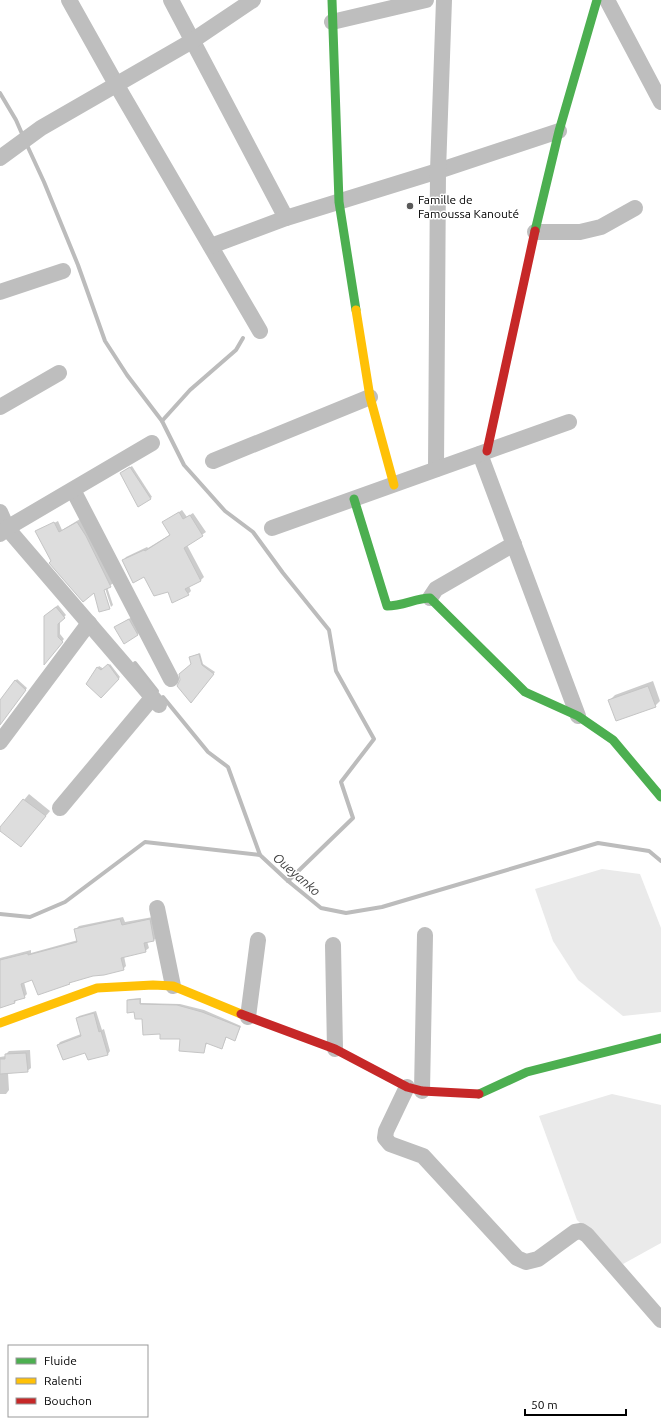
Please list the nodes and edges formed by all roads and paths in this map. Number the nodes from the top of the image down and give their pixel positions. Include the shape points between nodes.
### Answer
1 (69, 0) edge
2 (171, 0) edge
3 (254, 0) edge
4 (332, 0) edge
5 (426, 0) edge
6 (444, 0) edge
7 (597, 0) edge
8 (607, 0) edge
9 (332, 22) junction
10 (192, 40) junction
11 (116, 84) junction
12 (661, 102) edge
13 (559, 131) junction
14 (0, 158) edge
15 (438, 171) junction
16 (339, 202) junction
17 (635, 208) dead end
18 (286, 218) junction
19 (535, 232) junction
20 (211, 246) junction
21 (63, 271) dead end
22 (0, 292) edge
23 (260, 331) dead end
24 (59, 374) dead end
25 (370, 398) junction
26 (0, 407) edge
27 (569, 422) dead end
28 (152, 443) dead end
29 (483, 453) junction
30 (213, 461) dead end
31 (436, 470) junction
32 (394, 485) junction
33 (73, 490) junction
34 (354, 499) junction
35 (0, 512) edge
36 (272, 528) dead end
37 (3, 531) edge
38 (514, 544) junction
39 (430, 598) junction
40 (90, 623) junction
41 (171, 679) dead end
42 (578, 716) junction
43 (0, 742) edge
44 (661, 797) edge
45 (60, 808) dead end
46 (157, 908) dead end
47 (425, 935) dead end
48 (258, 940) dead end
49 (333, 945) dead end
50 (173, 986) junction
51 (248, 1018) junction
52 (0, 1023) edge
53 (661, 1038) edge
54 (335, 1049) junction
55 (415, 1089) junction
56 (661, 1320) edge

1 - 11 street
2 - 10 street
3 - 10 street
4 - 9 street
5 - 9 street
6 - 15 street
7 - 13 street
8 - 12 street
9 - 16 street
10 - 11 street
10 - 18 street
11 - 14 street via 41,128
11 - 20 street
13 - 15 street
13 - 19 street
15 - 16 street
15 - 31 street
16 - 18 street
16 - 25 street
17 - 19 street via 601,227 580,232
18 - 20 street
19 - 29 street
20 - 23 street
21 - 22 street
24 - 26 street
25 - 30 street
25 - 32 street
27 - 29 street
28 - 33 street
29 - 31 street
29 - 38 street
31 - 32 street
32 - 34 street
33 - 37 street
33 - 41 street
34 - 36 street
34 - 39 street via 387,606 398,606
35 - 37 street
37 - 40 street
38 - 39 street via 436,589
38 - 42 street
39 - 42 street via 525,692
40 - 43 street
40 - 45 street via 156,701
42 - 44 street via 613,740
46 - 50 street
47 - 55 street
48 - 51 street
49 - 54 street
50 - 51 street
50 - 52 street via 97,988
51 - 54 street
53 - 55 street via 527,1072 479,1094
54 - 55 street
55 - 56 street via 386,1131 385,1138 390,1144 423,1156 517,1258 526,1262 538,1259 575,1232 581,1231

